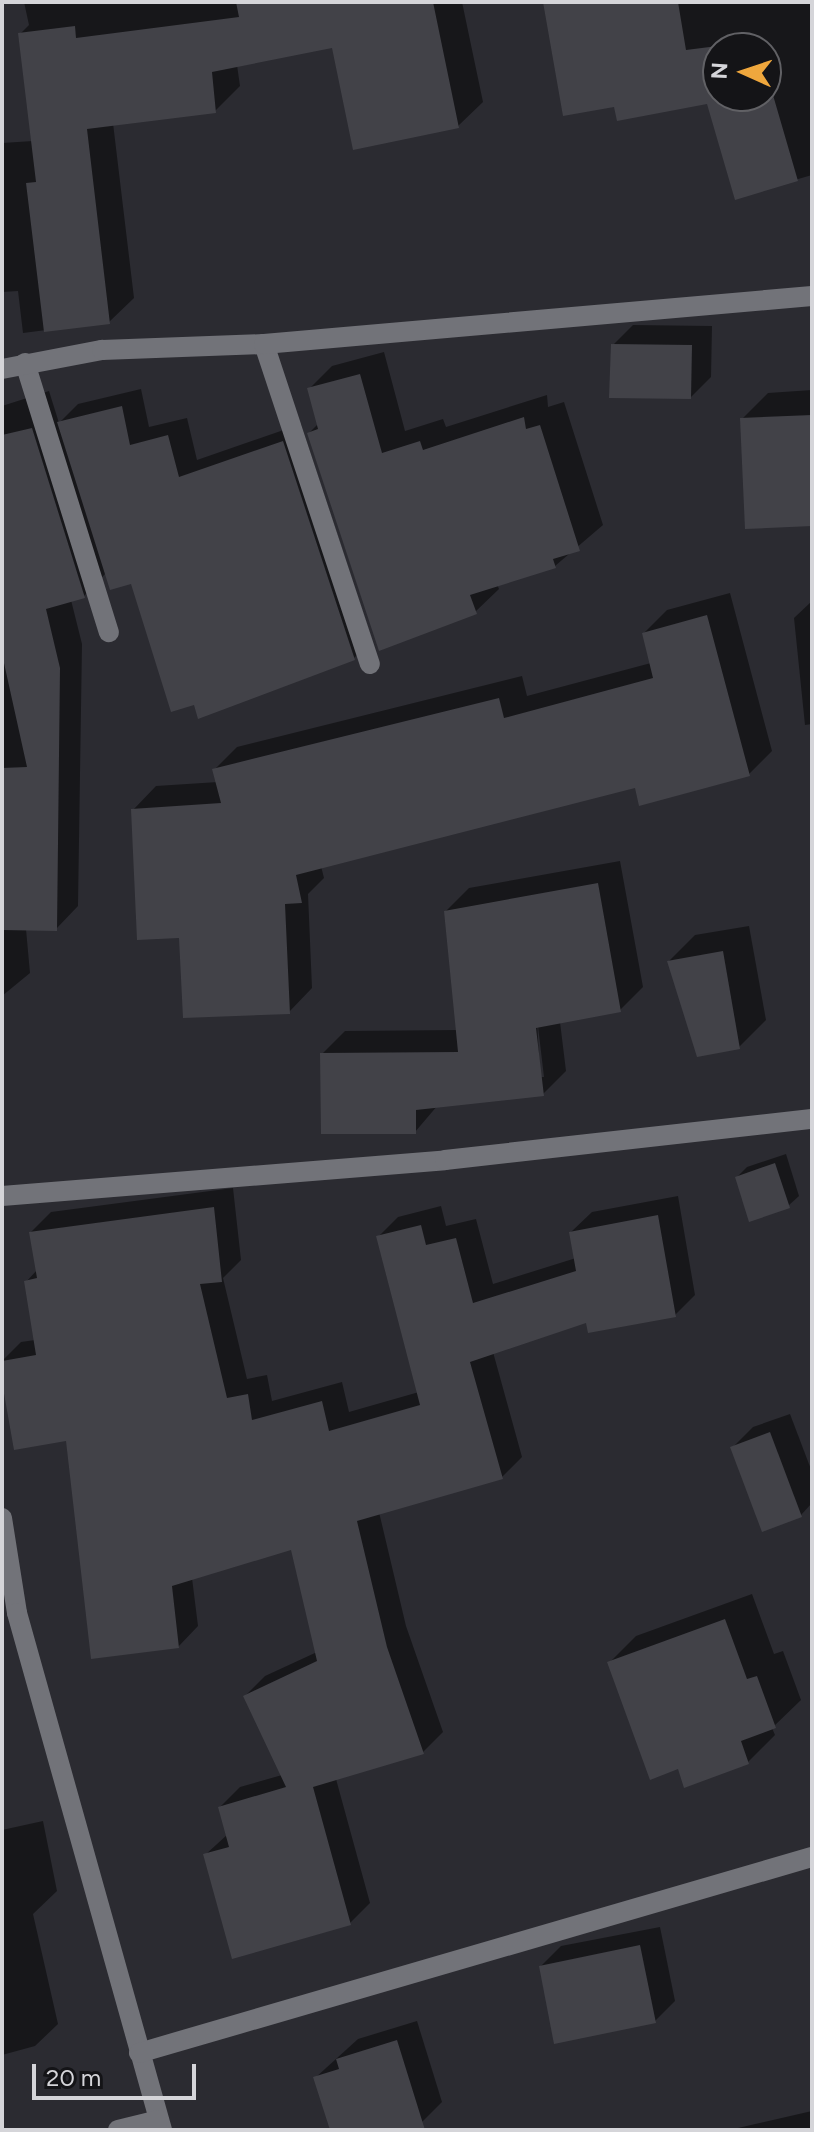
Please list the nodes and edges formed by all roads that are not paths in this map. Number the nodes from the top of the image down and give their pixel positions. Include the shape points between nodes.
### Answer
1 (812, 296) edge
2 (264, 344) junction
3 (25, 363) junction
4 (2, 369) edge
5 (109, 632) dead end
6 (370, 664) dead end
7 (812, 1119) edge
8 (2, 1196) edge
9 (2, 1518) edge
10 (812, 1857) edge
11 (139, 2053) junction
12 (160, 2125) edge
13 (118, 2130) edge

1 - 2 street
2 - 3 street via 102,350
2 - 6 street
3 - 4 street
3 - 5 street
7 - 8 street via 445,1160
9 - 11 street via 17,1613
10 - 11 street
11 - 12 street
12 - 13 street

